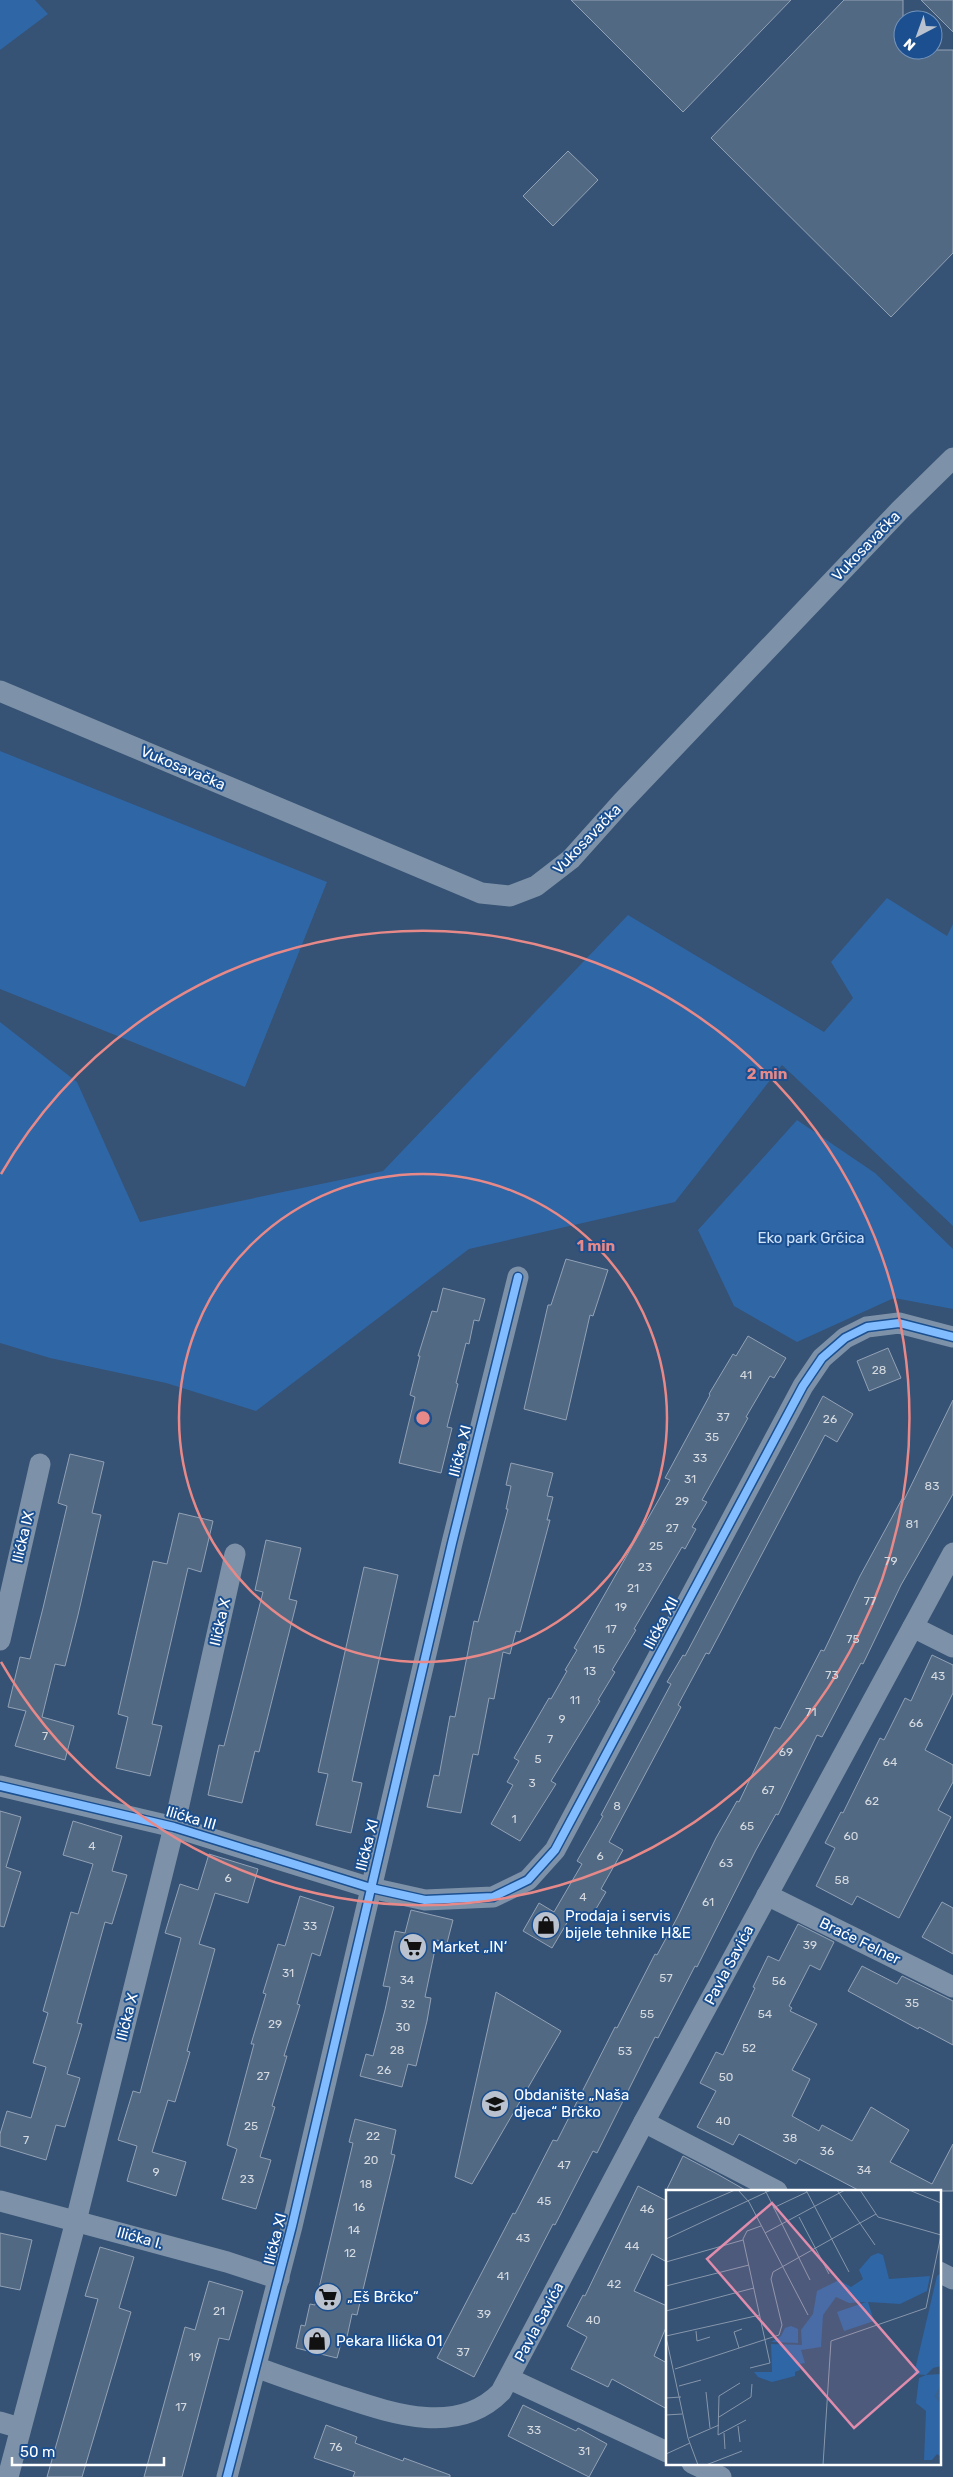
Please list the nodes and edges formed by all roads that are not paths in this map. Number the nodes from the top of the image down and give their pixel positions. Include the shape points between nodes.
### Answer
1 (953, 458) edge
2 (0, 691) edge
3 (518, 1277) dead end
4 (953, 1337) edge
5 (40, 1464) dead end
6 (953, 1553) edge
7 (235, 1554) dead end
8 (913, 1626) junction
9 (0, 1640) edge
10 (953, 1647) edge
11 (0, 1786) edge
12 (174, 1827) junction
13 (371, 1888) junction
14 (767, 1895) junction
15 (953, 1987) edge
16 (644, 2122) junction
17 (776, 2190) edge
18 (0, 2201) edge
19 (76, 2220) junction
20 (940, 2272) edge
21 (279, 2278) junction
22 (953, 2279) edge
23 (256, 2368) junction
24 (510, 2378) junction
25 (10, 2425) edge
26 (666, 2452) edge
27 (694, 2464) edge
28 (8, 2477) edge
29 (227, 2477) edge
30 (721, 2477) edge

1 - 2 street, Vukosavačka via 656,766 571,859 536,886 510,896 481,893
3 - 13 street, Ilićka XI
4 - 13 street, Ilićka XII via 899,1323 867,1327 844,1338 822,1358 803,1386 554,1850 528,1880 493,1897 425,1900
5 - 9 street, Ilićka IX
6 - 8 street, Pavla Savića
7 - 12 street, Ilićka X
8 - 10 street
8 - 14 street, Pavla Savića
11 - 12 street, Ilićka III
12 - 13 street, Ilićka III
12 - 19 street, Ilićka X
13 - 21 street, Ilićka XI
14 - 15 street, Braće Felner
14 - 16 street, Pavla Savića
16 - 17 street
16 - 24 street, Pavla Savića
18 - 19 street, Ilićka I.
19 - 21 street, Ilićka I.
19 - 25 street, Ilićka X
20 - 22 street
21 - 23 street, Ilićka XI
23 - 24 street, Pavla Savića via 387,2412 434,2418 471,2413 491,2403
23 - 29 street, Ilićka XI
24 - 26 street, Pavla Savića
25 - 28 street, Ilićka X
27 - 30 street

